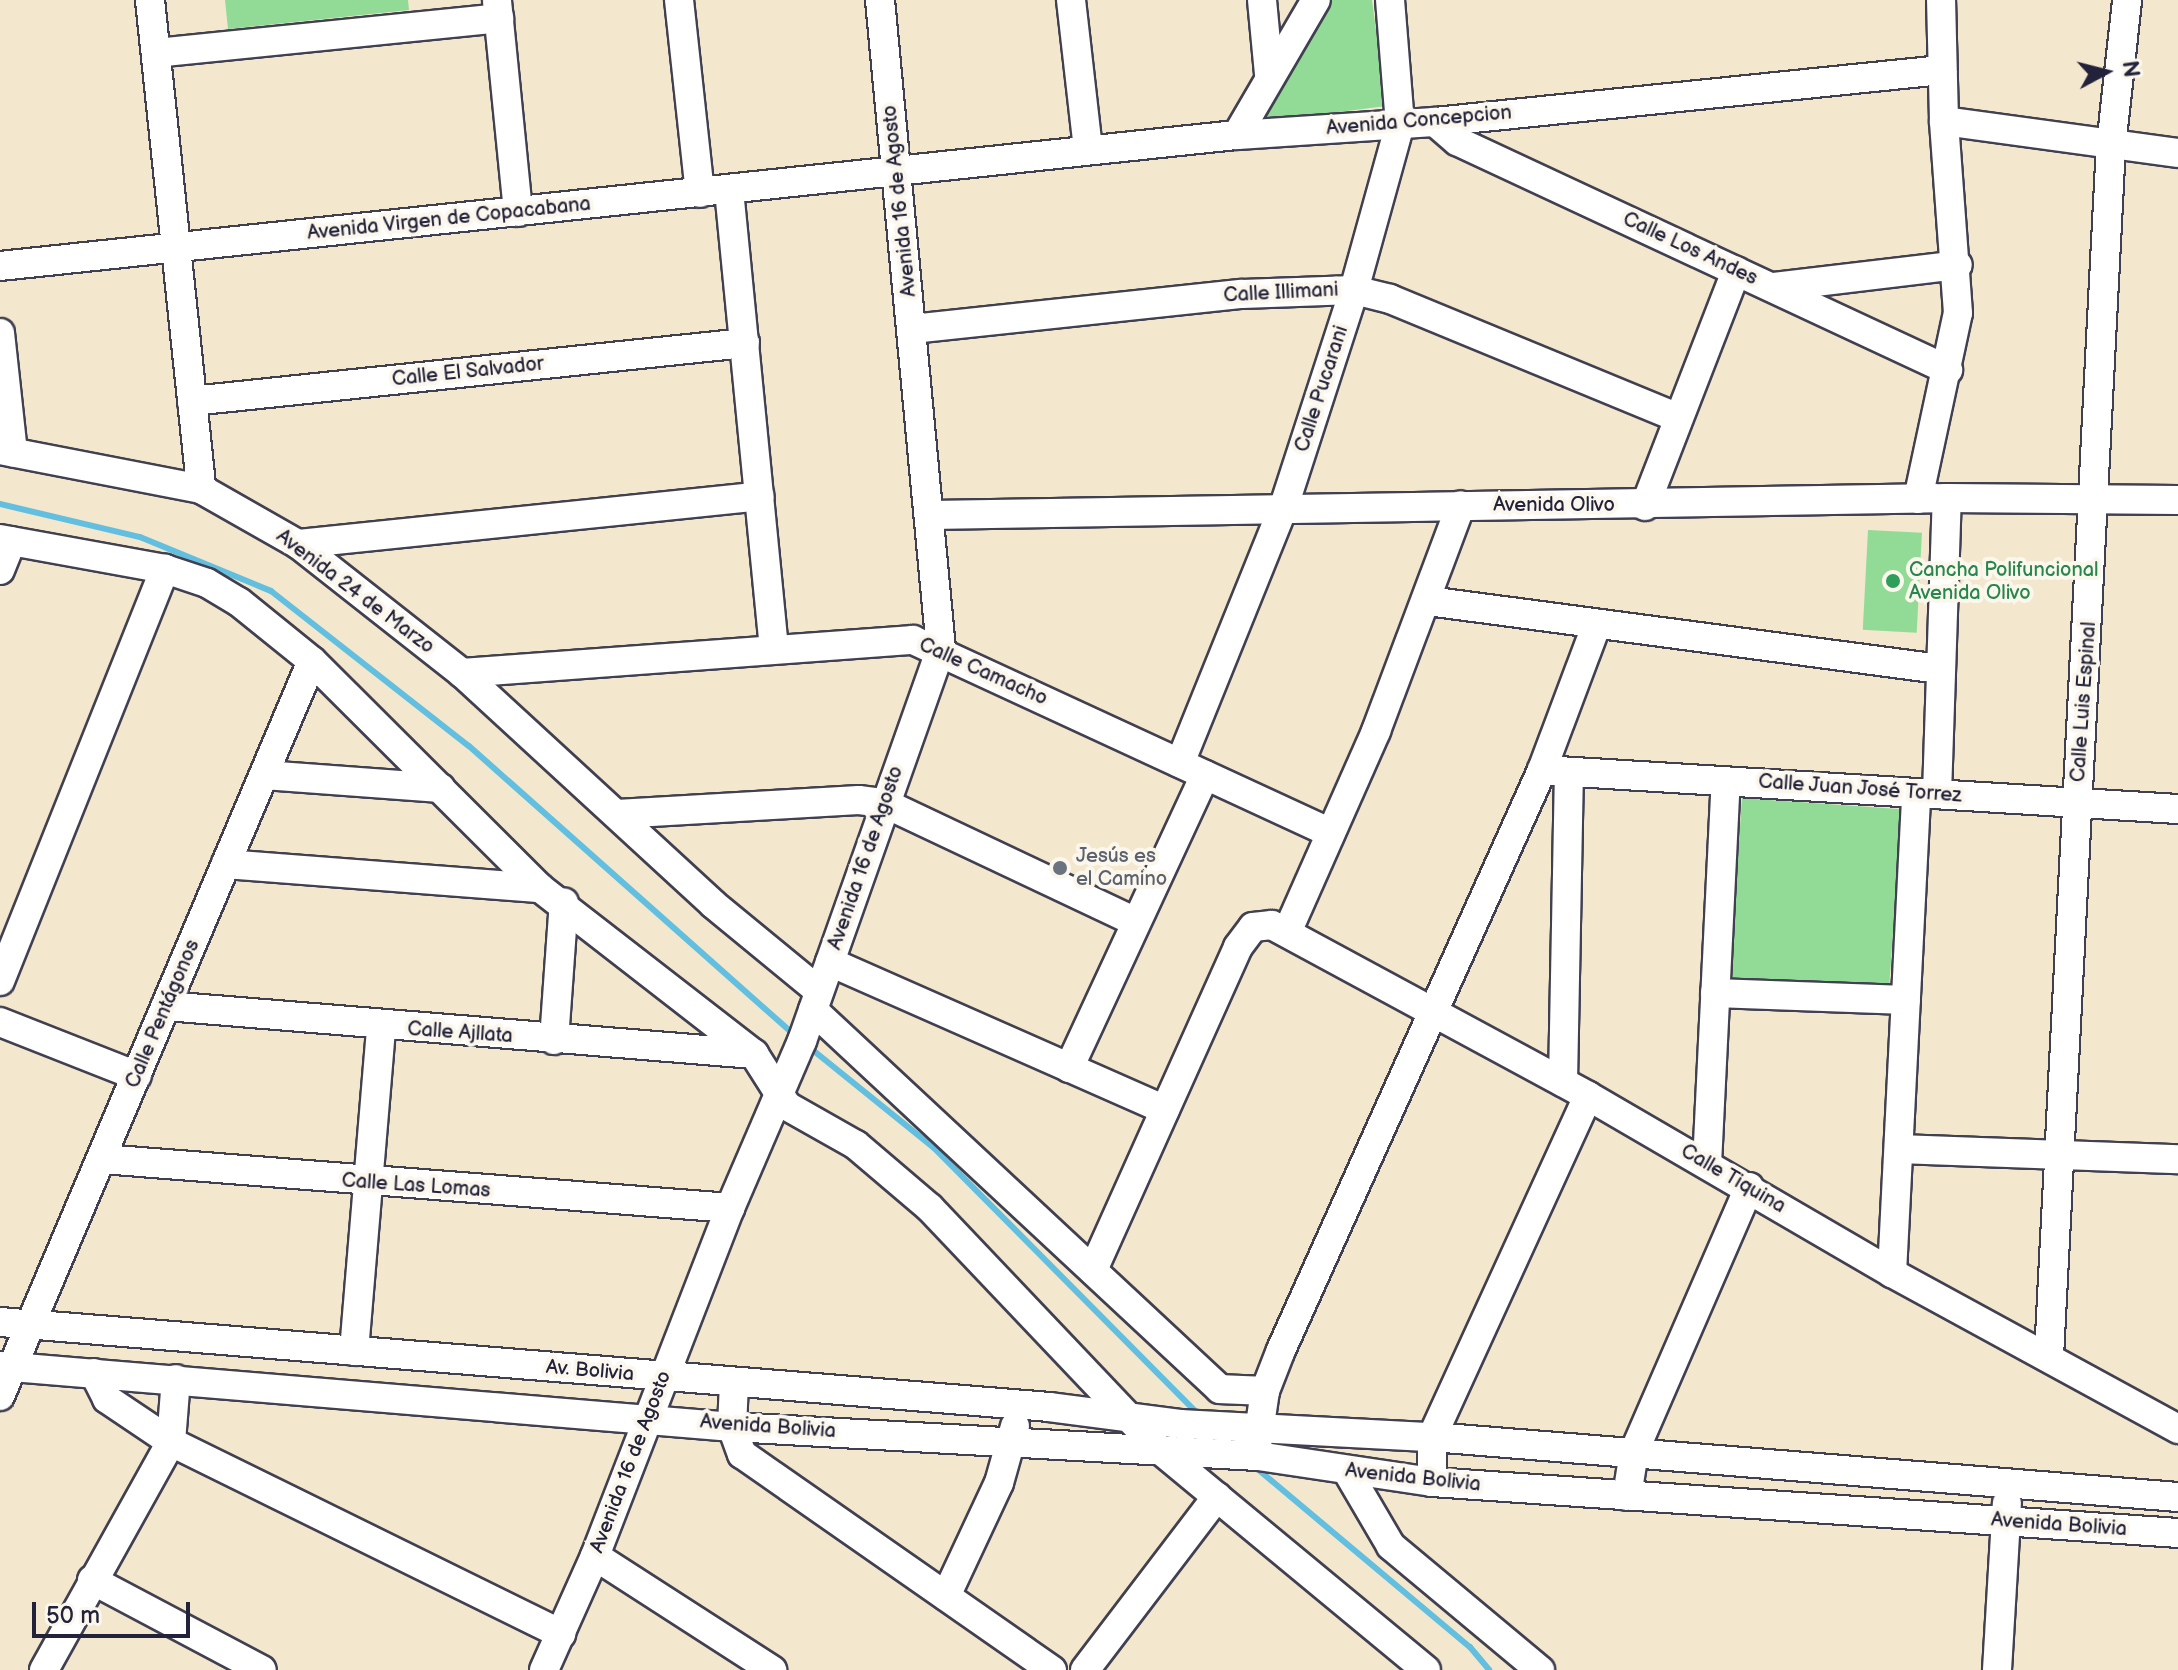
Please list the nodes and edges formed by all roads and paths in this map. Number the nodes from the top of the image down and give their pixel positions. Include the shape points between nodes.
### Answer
1 (150, 0) edge
2 (679, 0) edge
3 (880, 0) edge
4 (1071, 0) edge
5 (1262, 0) edge
6 (1316, 0) edge
7 (1390, 0) edge
8 (1919, 0) edge
9 (2127, 0) edge
10 (498, 9) edge
11 (1941, 14) edge
12 (156, 53) junction
13 (1942, 70) junction
14 (1269, 74) junction
15 (1944, 121) junction
16 (1435, 122) junction
17 (1400, 124) junction
18 (1237, 135) junction
19 (2111, 146) junction
20 (1088, 150) junction
21 (2178, 153) edge
22 (897, 172) junction
23 (729, 190) junction
24 (700, 193) junction
25 (518, 212) junction
26 (176, 247) junction
27 (1958, 265) junction
28 (0, 266) edge
29 (1736, 271) junction
30 (1774, 287) junction
31 (1354, 290) junction
32 (912, 329) junction
33 (0, 333) edge
34 (745, 343) junction
35 (1948, 370) junction
36 (192, 401) junction
37 (1676, 417) junction
38 (7, 451) edge
39 (201, 489) junction
40 (760, 496) junction
41 (1947, 498) junction
42 (2097, 498) junction
43 (1918, 499) junction
44 (2178, 500) edge
45 (1461, 505) junction
46 (1284, 506) junction
47 (1645, 506) junction
48 (931, 515) junction
49 (6, 540) edge
50 (298, 544) junction
51 (165, 569) junction
52 (0, 570) edge
53 (1428, 601) junction
54 (1597, 624) junction
55 (774, 648) junction
56 (941, 649) junction
57 (312, 661) junction
58 (1940, 669) junction
59 (462, 673) junction
60 (1192, 769) junction
61 (1556, 772) junction
62 (264, 775) junction
63 (1726, 781) junction
64 (441, 788) junction
65 (1927, 794) junction
66 (2077, 802) junction
67 (884, 803) junction
68 (2178, 809) edge
69 (617, 814) junction
70 (1331, 833) junction
71 (226, 864) junction
72 (552, 895) junction
73 (1134, 921) junction
74 (1288, 930) junction
75 (830, 962) junction
76 (0, 981) edge
77 (1715, 993) junction
78 (1906, 1000) junction
79 (816, 1001) junction
80 (166, 1006) junction
81 (1433, 1010) junction
82 (0, 1022) edge
83 (381, 1027) junction
84 (554, 1040) junction
85 (754, 1054) junction
86 (1069, 1068) junction
87 (137, 1076) junction
88 (1563, 1082) junction
89 (1588, 1096) junction
90 (780, 1098) junction
91 (1165, 1110) junction
92 (1899, 1149) junction
93 (2061, 1155) junction
94 (102, 1159) junction
95 (2178, 1159) edge
96 (1707, 1164) junction
97 (368, 1183) junction
98 (1749, 1187) junction
99 (730, 1208) junction
100 (1093, 1270) junction
101 (1892, 1273) junction
102 (0, 1322) edge
103 (32, 1324) junction
104 (354, 1351) junction
105 (2049, 1356) junction
106 (7, 1367) edge
107 (94, 1373) junction
108 (663, 1377) junction
109 (176, 1379) junction
110 (734, 1383) junction
111 (1265, 1391) junction
112 (0, 1396) edge
113 (1015, 1406) junction
114 (649, 1418) junction
115 (1131, 1420) junction
116 (732, 1427) junction
117 (2178, 1429) edge
118 (1250, 1437) junction
119 (1432, 1437) junction
120 (171, 1442) junction
121 (1012, 1442) junction
122 (1160, 1450) junction
123 (1634, 1452) junction
124 (1347, 1471) junction
125 (1432, 1482) junction
126 (2008, 1486) junction
127 (1627, 1496) junction
128 (1217, 1497) junction
129 (2178, 1497) edge
130 (2006, 1521) junction
131 (2178, 1533) edge
132 (595, 1556) junction
133 (92, 1580) junction
134 (946, 1596) junction
135 (561, 1634) junction
136 (44, 1670) edge
137 (262, 1670) edge
138 (544, 1670) edge
139 (772, 1670) edge
140 (1052, 1670) edge
141 (1085, 1670) edge
142 (1426, 1670) edge
143 (1540, 1670) edge
144 (1997, 1670) edge

1 - 12 street
2 - 24 street
3 - 22 street, Avenida 16 de Agosto
4 - 20 street
5 - 14 street
6 - 14 street
7 - 17 street, Calle Pucarani
8 - 11 street
9 - 19 street, Calle Luis Espinal
10 - 12 street
10 - 25 street
11 - 13 street
12 - 26 street
13 - 15 street
13 - 16 street, Avenida Concepcion
14 - 18 street
15 - 19 street
15 - 27 street
16 - 17 street, Avenida Concepcion
16 - 29 street, Calle Los Andes via 1457,141
17 - 18 street, Avenida Concepcion
17 - 31 street, Calle Pucarani
18 - 20 street, Avenida Concepcion
19 - 21 street
19 - 42 street, Calle Luis Espinal
20 - 22 street, Avenida Concepcion
22 - 23 street, Avenida Virgen de Copacabana
22 - 32 street, Avenida 16 de Agosto
23 - 24 street, Avenida Virgen de Copacabana
23 - 34 street
24 - 25 street, Avenida Virgen de Copacabana
25 - 26 street, Avenida Virgen de Copacabana
26 - 28 street, Avenida Virgen de Copacabana
26 - 36 street
27 - 30 street
27 - 35 street via 1958,313
29 - 30 street, Calle Los Andes
29 - 37 street
30 - 35 street, Calle Los Andes
31 - 32 street, Calle Illimani via 1242,294
31 - 37 street, Calle Illimani via 1390,299
31 - 46 street, Calle Pucarani
32 - 48 street, Avenida 16 de Agosto
33 - 38 street
34 - 36 street, Calle El Salvador
34 - 40 street
35 - 43 street
36 - 39 street
37 - 47 street
38 - 39 street, Avenida 24 de Marzo
39 - 50 street, Avenida 24 de Marzo
40 - 50 street
40 - 55 street
41 - 42 street, Avenida Olivo
41 - 43 street, Avenida Olivo
41 - 58 street
42 - 44 street, Avenida Olivo
42 - 66 street, Calle Luis Espinal
43 - 47 street, Avenida Olivo
45 - 46 street, Avenida Olivo
45 - 47 street, Avenida Olivo
45 - 53 street
46 - 48 street, Avenida Olivo
46 - 60 street, Calle Pucarani
48 - 56 street, Avenida 16 de Agosto
49 - 51 street
49 - 52 street
50 - 59 street, Avenida 24 de Marzo
51 - 57 street via 207,583 239,602
51 - 76 street
53 - 54 street
53 - 70 street
54 - 58 street
54 - 61 street
55 - 56 street, Calle Camacho via 913,640
55 - 59 street, Calle Camacho
56 - 60 street, Calle Camacho
56 - 67 street, Avenida 16 de Agosto
57 - 62 street, Calle Pentágonos
57 - 64 street
58 - 65 street
59 - 69 street, Avenida 24 de Marzo
60 - 70 street, Calle Camacho
60 - 73 street, Calle Pucarani
61 - 63 street, Calle Juan José Torrez
61 - 81 street
61 - 88 street
62 - 64 street
62 - 71 street, Calle Pentágonos
63 - 65 street, Calle Juan José Torrez
63 - 77 street
64 - 72 street
65 - 66 street, Calle Juan José Torrez
65 - 78 street
66 - 68 street, Calle Juan José Torrez
66 - 93 street, Calle Luis Espinal
67 - 69 street via 859,800
67 - 73 street
67 - 75 street, Avenida 16 de Agosto
69 - 79 street, Avenida 24 de Marzo
70 - 74 street
71 - 72 street
71 - 80 street, Calle Pentágonos
72 - 84 street
72 - 85 street
73 - 86 street, Calle Pucarani
74 - 81 street, Calle Tiquina
74 - 91 street via 1261,925 1245,934
75 - 79 street, Avenida 16 de Agosto
75 - 86 street
77 - 78 street
77 - 96 street
78 - 92 street
79 - 90 street, Avenida 16 de Agosto
79 - 100 street, Avenida 24 de Marzo
80 - 83 street, Calle Ajllata
80 - 87 street, Calle Pentágonos
81 - 88 street, Calle Tiquina
81 - 111 street
82 - 87 street
83 - 84 street, Calle Ajllata
83 - 97 street
84 - 85 street, Calle Ajllata
85 - 90 street
86 - 91 street
87 - 94 street, Calle Pentágonos
88 - 89 street, Calle Tiquina
89 - 96 street, Calle Tiquina
89 - 119 street
90 - 99 street, Avenida 16 de Agosto
90 - 115 street via 796,1113 856,1145 930,1208
91 - 100 street
92 - 93 street
92 - 101 street
93 - 95 street
93 - 105 street, Calle Luis Espinal
94 - 97 street, Calle Las Lomas
94 - 103 street, Calle Pentágonos
96 - 98 street, Calle Tiquina
97 - 99 street, Calle Las Lomas
97 - 104 street
98 - 101 street, Calle Tiquina
98 - 123 street
99 - 108 street, Avenida 16 de Agosto
100 - 111 street, Avenida 24 de Marzo via 1220,1389
101 - 105 street, Calle Tiquina
102 - 103 street, Av. Bolivia
103 - 104 street, Av. Bolivia
103 - 106 street, Calle Pentágonos
104 - 108 street, Av. Bolivia
105 - 117 street, Calle Tiquina
106 - 107 street
106 - 112 street, Calle Pentágonos
107 - 109 street
107 - 120 street via 107,1399
108 - 110 street, Av. Bolivia
108 - 114 street, Avenida 16 de Agosto
109 - 114 street
109 - 120 street
110 - 113 street, Av. Bolivia
110 - 116 street
111 - 118 street
113 - 115 street, Av. Bolivia
113 - 121 street
114 - 116 street, Avenida Bolivia
114 - 132 street, Avenida 16 de Agosto
115 - 118 street, Av. Bolivia
115 - 122 street
116 - 121 street, Avenida Bolivia
116 - 134 street via 742,1454
118 - 119 street, Avenida Bolivia
118 - 122 street, Avenida Bolivia via 1211,1453
118 - 124 street, Avenida Bolivia
119 - 123 street, Avenida Bolivia
119 - 125 street
120 - 133 street
120 - 135 street
121 - 122 street, Avenida Bolivia
121 - 134 street via 999,1483
122 - 128 street
123 - 126 street, Avenida Bolivia
123 - 127 street
124 - 125 street, Avenida Bolivia
124 - 143 street via 1391,1546
125 - 127 street, Avenida Bolivia
126 - 129 street, Avenida Bolivia
126 - 130 street
127 - 130 street, Avenida Bolivia
128 - 141 street
128 - 142 street
130 - 131 street, Avenida Bolivia
130 - 144 street
132 - 135 street, Avenida 16 de Agosto
132 - 139 street
133 - 136 street
133 - 137 street
134 - 140 street
135 - 138 street, Avenida 16 de Agosto

